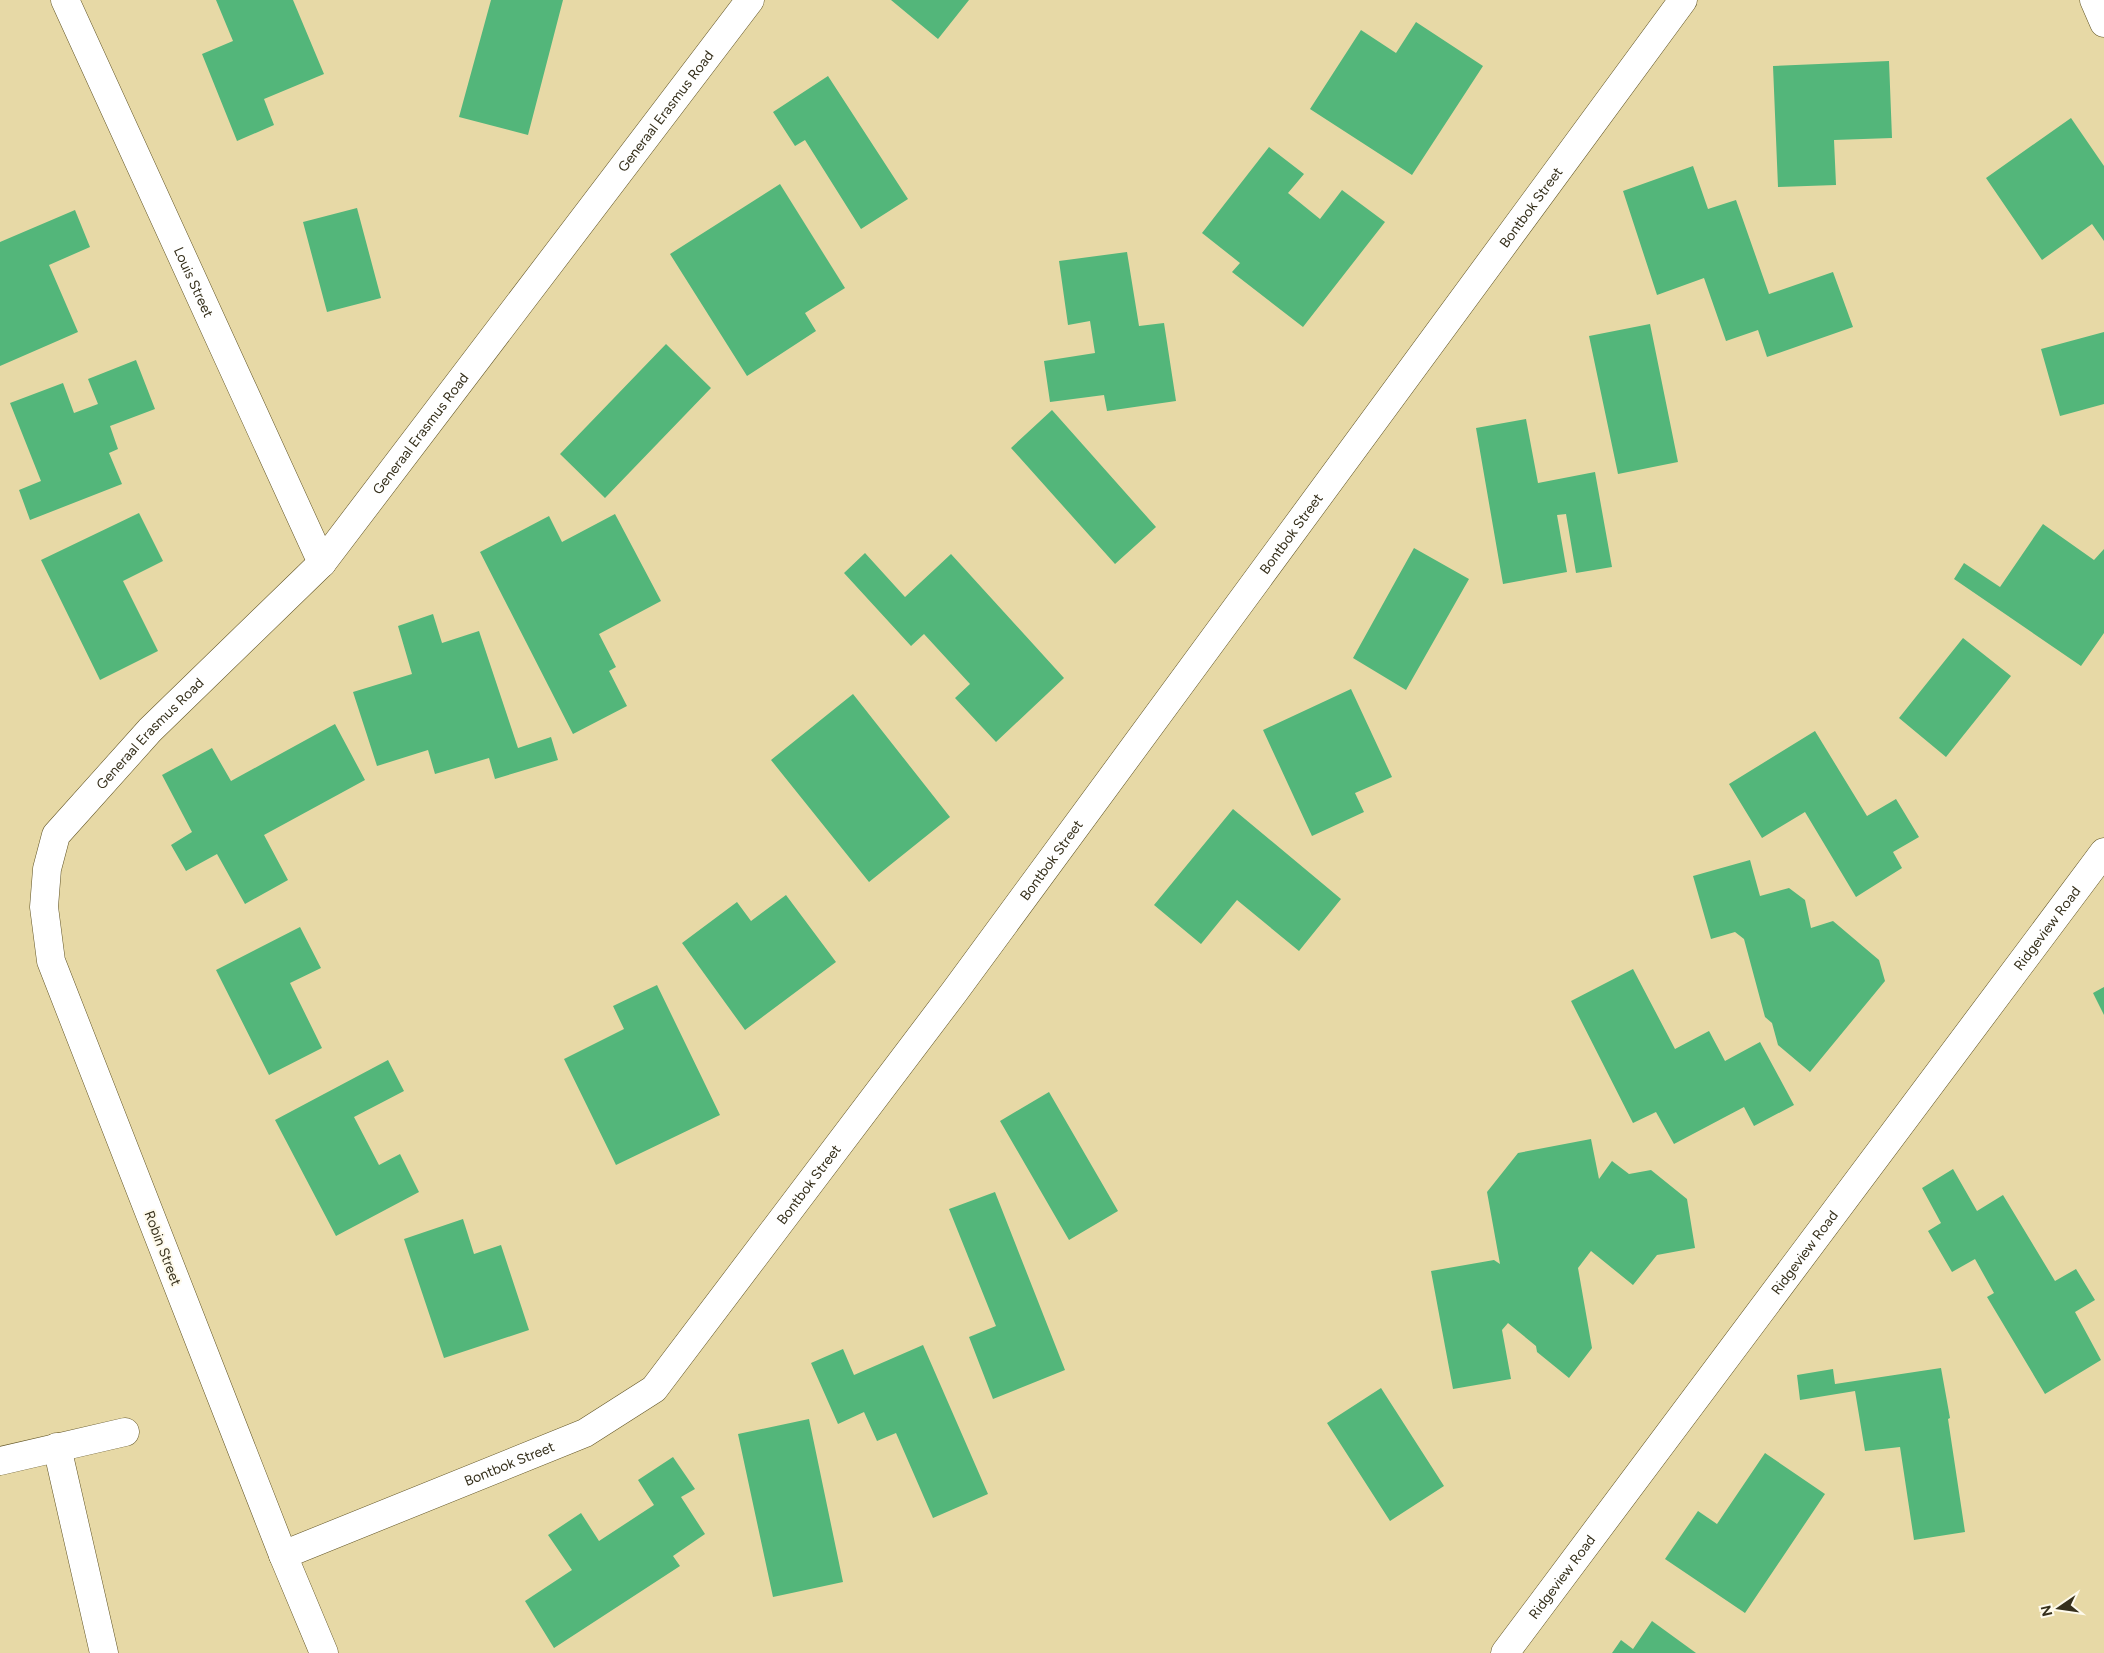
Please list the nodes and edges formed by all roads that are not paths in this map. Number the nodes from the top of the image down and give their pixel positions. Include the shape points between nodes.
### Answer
1 (65, 0) edge
2 (750, 0) edge
3 (1683, 0) edge
4 (2094, 0) edge
5 (2104, 23) edge
6 (322, 563) junction
7 (56, 835) joint
8 (2104, 852) edge
9 (125, 1432) dead end
10 (57, 1447) junction
11 (0, 1461) edge
12 (283, 1555) junction
13 (104, 1653) edge
14 (324, 1653) edge
15 (1505, 1653) edge

1 - 6 street, Louis Street
2 - 6 street, Generaal Erasmus Road
3 - 12 street, Bontbok Street via 955,991 654,1389 585,1433
4 - 5 street
6 - 7 street, Generaal Erasmus Road via 150,730
7 - 12 street, Robin Street via 47,869 44,907 51,962
8 - 15 street, Ridgeview Road
9 - 10 street
10 - 11 street
10 - 13 street
12 - 14 street, Robin Street

